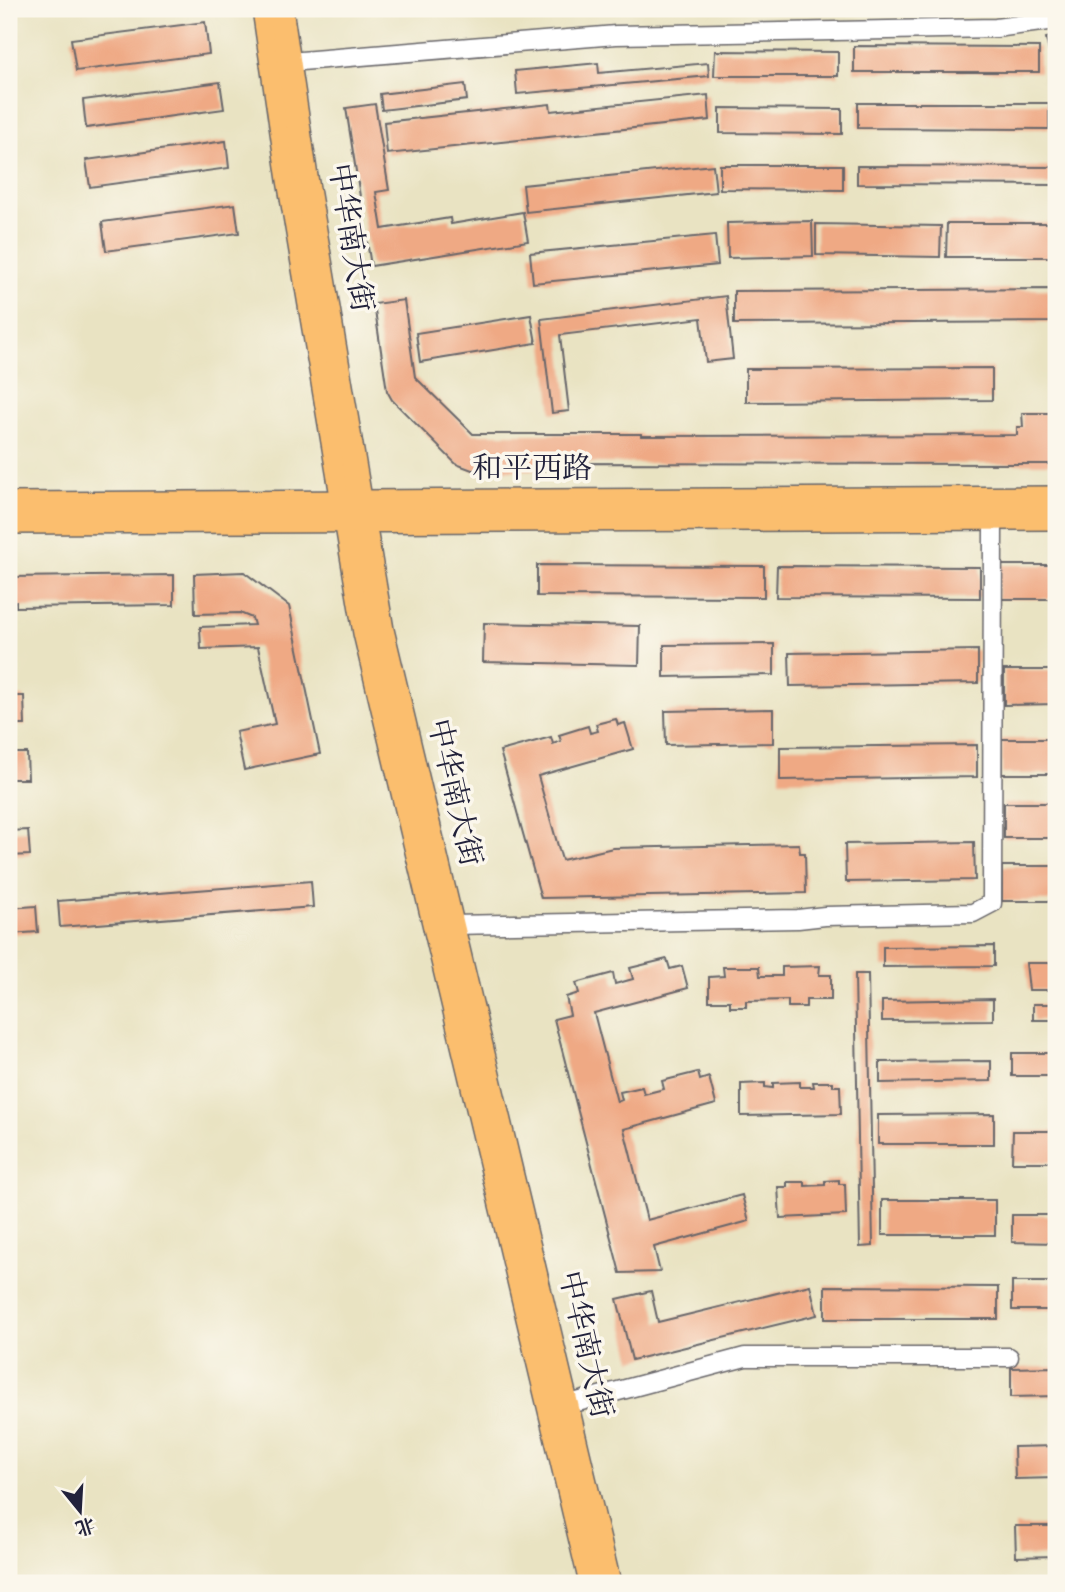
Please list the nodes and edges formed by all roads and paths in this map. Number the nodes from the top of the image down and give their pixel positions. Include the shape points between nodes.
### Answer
1 (264, 9) edge
2 (281, 9) edge
3 (1056, 20) edge
4 (289, 62) junction
5 (1056, 498) edge
6 (9, 504) edge
7 (354, 511) junction
8 (993, 518) junction
9 (1056, 518) edge
10 (9, 522) edge
11 (451, 925) junction
12 (1009, 1357) dead end
13 (566, 1405) junction
14 (591, 1583) edge
15 (609, 1583) edge

1 - 7 main road, 中华南大街 via 289,180
2 - 4 main road, 中华南大街
3 - 4 street via 996,28 616,35
4 - 7 main road, 中华南大街
5 - 7 main road, 和平西路
6 - 7 main road, 和平西路
7 - 8 main road, 和平西路
7 - 10 main road, 和平西路
7 - 11 main road, 中华南大街
7 - 14 main road, 中华南大街 via 368,646
8 - 9 main road, 和平西路
8 - 11 street via 992,903 973,913
11 - 13 main road, 中华南大街
12 - 13 street via 746,1357
13 - 15 main road, 中华南大街

